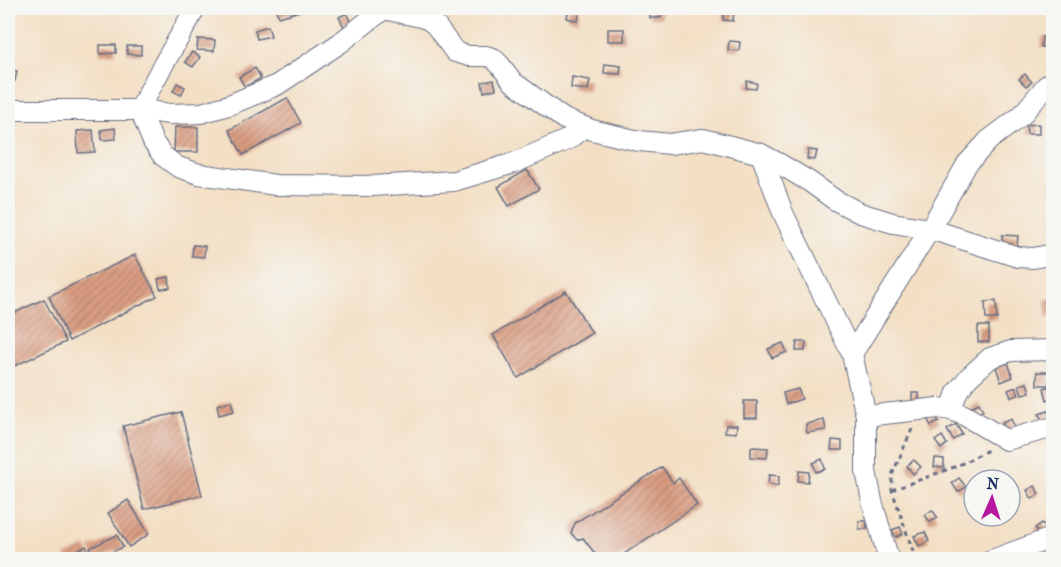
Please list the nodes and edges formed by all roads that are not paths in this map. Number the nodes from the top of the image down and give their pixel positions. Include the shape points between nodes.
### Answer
1 (195, 8) edge
2 (384, 8) edge
3 (1053, 80) edge
4 (8, 110) edge
5 (140, 110) junction
6 (584, 127) junction
7 (761, 154) junction
8 (930, 229) junction
9 (1053, 254) edge
10 (1053, 350) edge
11 (852, 354) junction
12 (951, 410) junction
13 (866, 416) junction
14 (1053, 427) edge
15 (1053, 537) edge
16 (889, 560) edge
17 (992, 560) edge

1 - 5 street
2 - 5 street via 286,79 258,93 201,112 170,114
2 - 6 street via 429,20 455,52 493,58 513,82 564,119
3 - 8 street via 1021,116 988,140 967,164
4 - 5 street
5 - 6 street via 153,142 178,167 199,174 276,185 372,186 454,181 514,163 569,139
6 - 7 street via 639,141 670,144 703,138
7 - 8 street via 860,213
7 - 11 street via 783,213
8 - 9 street via 1018,257
8 - 11 street
10 - 12 street via 1011,351 990,357 969,376
11 - 13 street
12 - 13 street
12 - 14 street via 1006,440
13 - 16 street via 866,471
15 - 17 street

